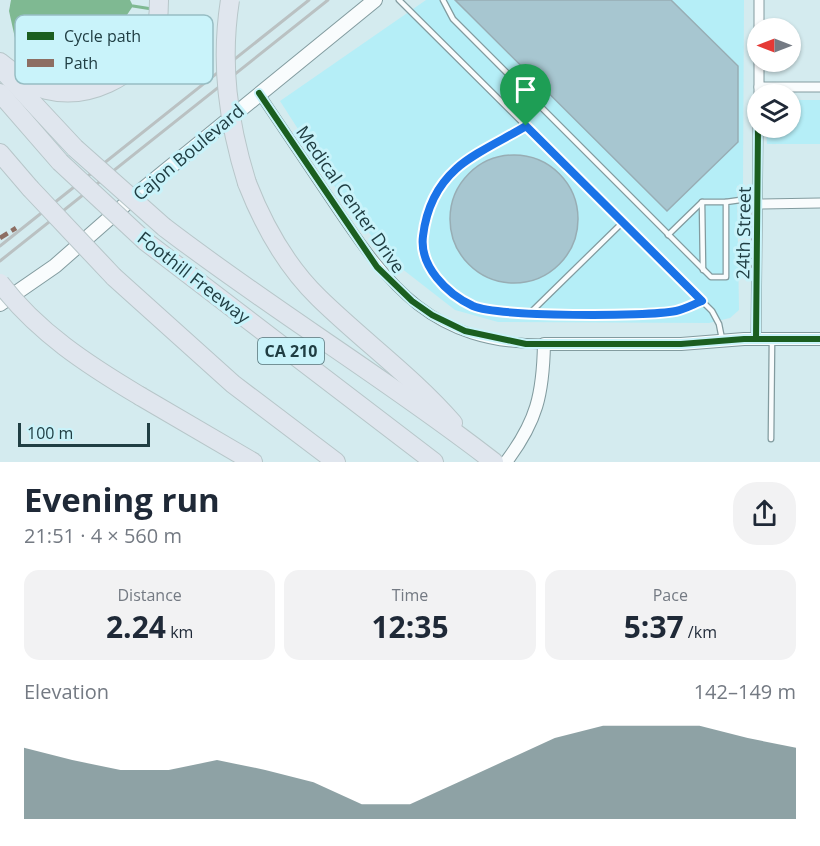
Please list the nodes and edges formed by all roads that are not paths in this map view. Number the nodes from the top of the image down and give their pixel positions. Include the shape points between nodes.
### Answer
1 (159, 0) edge
2 (230, 0) edge
3 (375, 0) edge
4 (399, 0) edge
5 (443, 0) edge
6 (759, 0) edge
7 (158, 15) edge
8 (759, 18) edge
9 (0, 62) edge
10 (0, 66) edge
11 (15, 74) edge
12 (15, 82) edge
13 (16, 84) edge
14 (35, 84) edge
15 (107, 84) edge
16 (820, 87) edge
17 (801, 88) edge
18 (0, 93) edge
19 (259, 93) junction
20 (526, 126) junction
21 (758, 138) edge
22 (0, 153) edge
23 (0, 171) edge
24 (29, 193) junction
25 (702, 202) junction
26 (726, 202) junction
27 (820, 203) edge
28 (758, 204) junction
29 (623, 222) junction
30 (669, 236) junction
31 (703, 270) junction
32 (0, 283) edge
33 (702, 301) junction
34 (0, 304) edge
35 (530, 313) junction
36 (756, 339) junction
37 (772, 339) junction
38 (820, 339) edge
39 (722, 341) junction
40 (544, 344) junction
41 (771, 439) dead end
42 (474, 447) junction
43 (253, 462) edge
44 (336, 462) edge
45 (434, 462) edge
46 (494, 462) edge
47 (506, 462) edge

1 - 7 highway
2 - 42 highway, bridge via 225,39 227,105 233,138 258,211 297,273 318,298 435,402
3 - 19 main road, Cajon Boulevard
4 - 20 lane
5 - 30 lane via 453,19
6 - 8 street
9 - 11 highway
10 - 12 highway, bridge
13 - 42 highway, bridge via 75,148 164,227 235,282
14 - 15 highway via 47,90 77,92
16 - 17 street
18 - 45 highway, Foothill Freeway / CA 210, bridge via 60,162 146,241
19 - 34 main road, Cajon Boulevard via 54,266
19 - 40 street, Medical Center Drive via 363,247 394,286 432,315 465,331
20 - 29 lane
20 - 35 lane via 456,168 426,213 422,244 429,268 447,289 473,306
21 - 28 street, 24th Street
22 - 24 highway
23 - 24 highway
24 - 44 highway, bridge via 114,277 233,384
25 - 26 lane
25 - 30 lane
25 - 31 lane
26 - 28 lane
26 - 31 lane via 726,277 711,277
27 - 28 street
28 - 36 street, 24th Street
29 - 33 lane
29 - 35 lane
30 - 31 lane
32 - 43 highway, bridge via 64,347
33 - 35 lane via 651,314
33 - 39 lane via 719,324
36 - 37 street, Medical Center Drive
36 - 39 street, Medical Center Drive
37 - 38 street, Medical Center Drive
37 - 41 lane
39 - 40 street, Medical Center Drive
40 - 47 street via 544,377 536,414
42 - 46 highway

